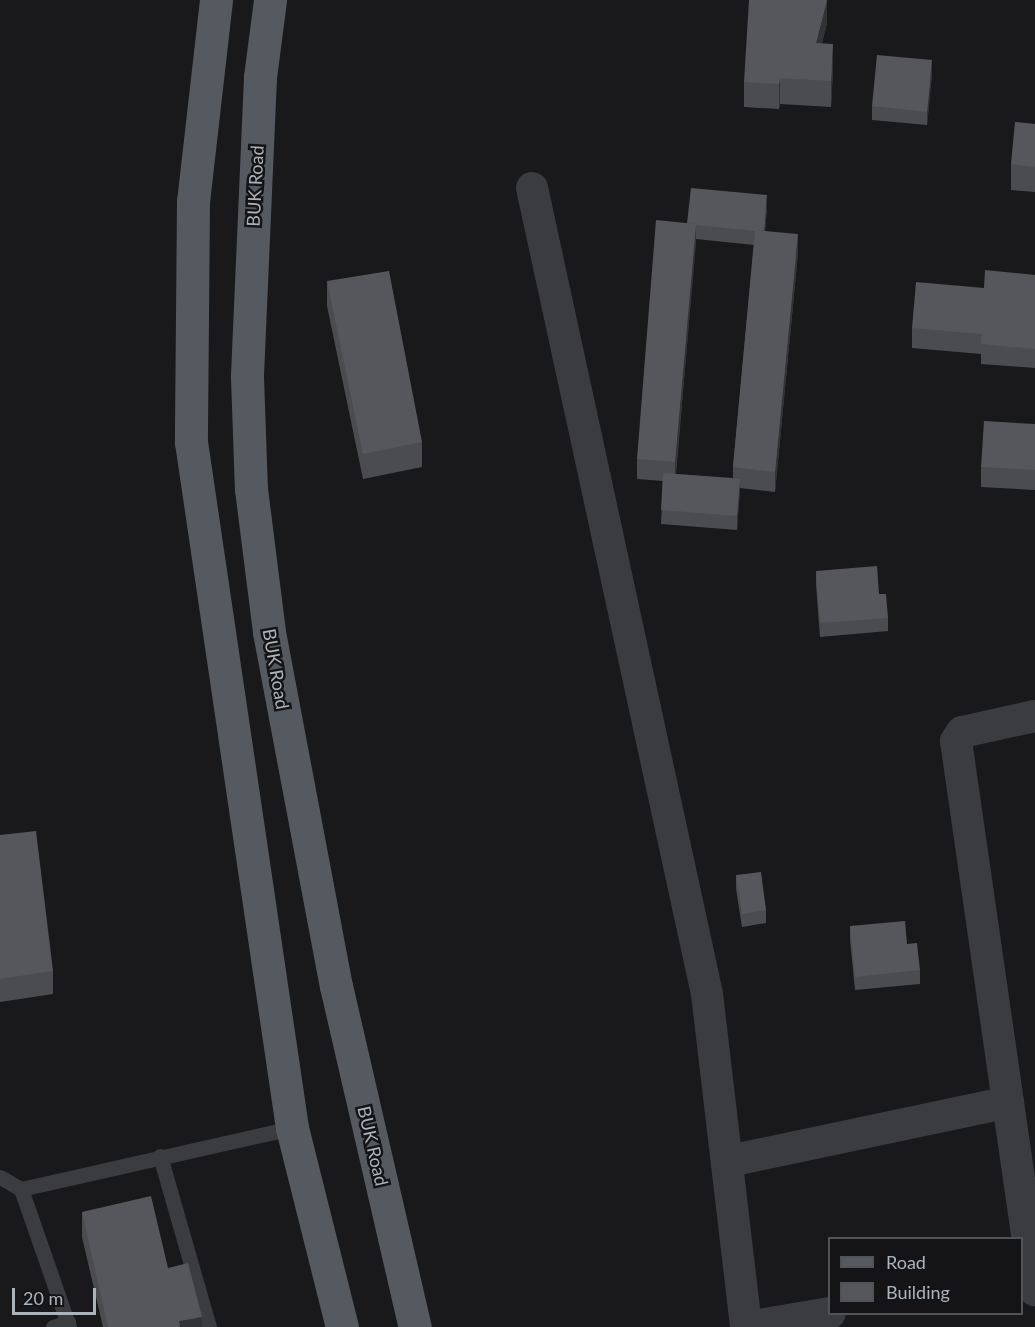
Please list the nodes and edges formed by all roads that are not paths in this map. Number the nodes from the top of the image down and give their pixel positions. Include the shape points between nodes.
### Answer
1 (216, 0) edge
2 (270, 0) edge
3 (532, 188) dead end
4 (1035, 716) edge
5 (1008, 1102) junction
6 (292, 1128) junction
7 (160, 1156) junction
8 (729, 1161) junction
9 (0, 1176) edge
10 (21, 1189) junction
11 (1030, 1283) edge
12 (828, 1313) edge
13 (63, 1325) edge
14 (209, 1327) edge
15 (342, 1327) edge
16 (415, 1327) edge
17 (747, 1327) edge

1 - 6 main road via 193,201 191,442
2 - 16 main road, BUK Road via 260,77 247,366 251,489 268,632 336,986
3 - 8 street via 707,994
4 - 5 street via 962,732 956,741
5 - 8 street
5 - 11 street
6 - 7 lane
6 - 15 main road
7 - 10 lane
7 - 14 lane
8 - 17 street
9 - 10 lane
10 - 13 lane
12 - 17 street

